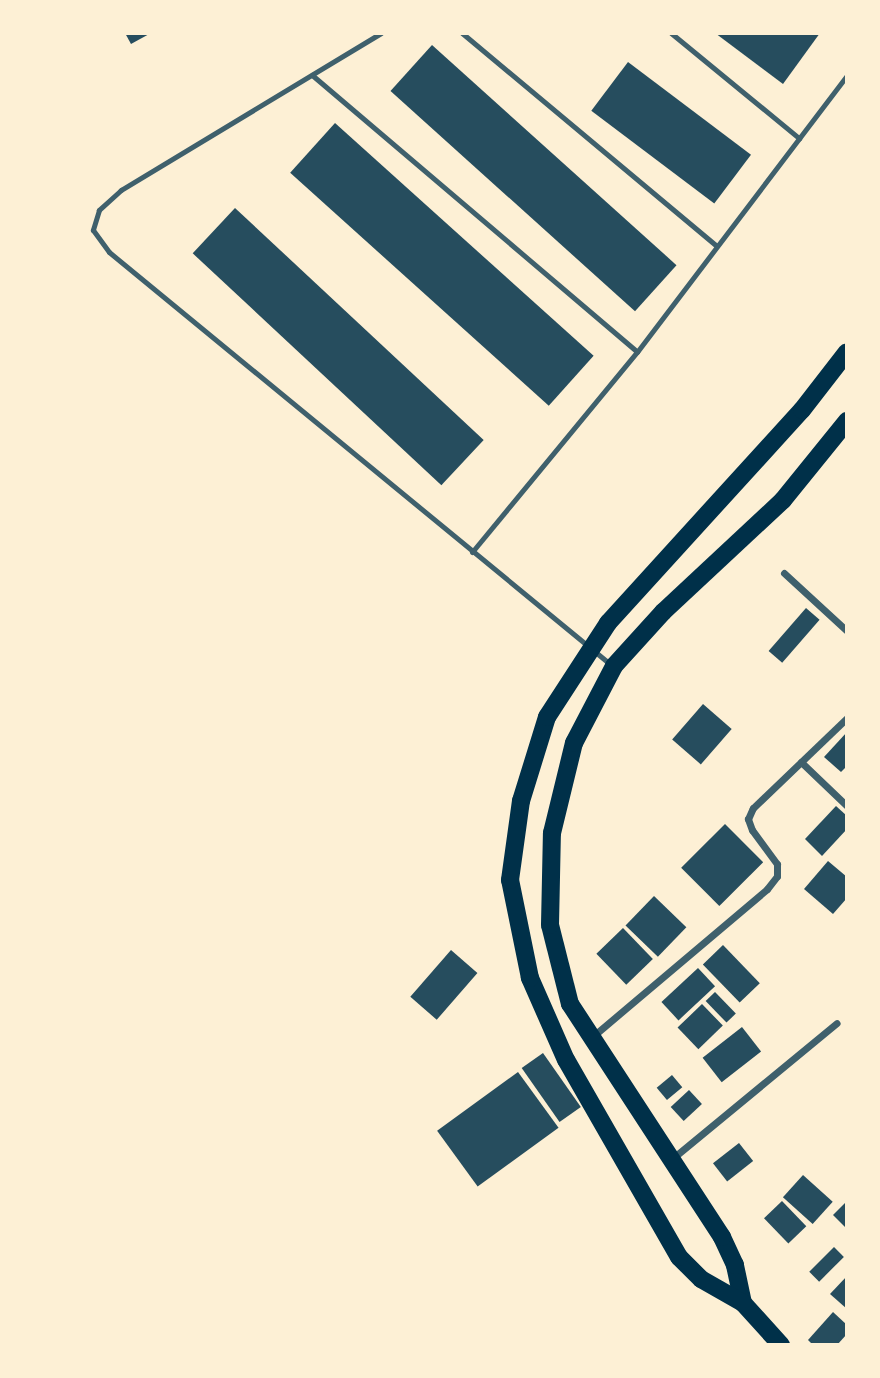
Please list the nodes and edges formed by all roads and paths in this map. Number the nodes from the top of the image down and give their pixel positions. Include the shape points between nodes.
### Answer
1 (381, 33) edge
2 (462, 33) edge
3 (671, 33) edge
4 (312, 75) junction
5 (847, 75) edge
6 (799, 138) junction
7 (717, 246) junction
8 (637, 352) junction
9 (847, 352) edge
10 (847, 421) edge
11 (472, 552) junction
12 (784, 573) dead end
13 (847, 631) edge
14 (590, 650) junction
15 (614, 666) junction
16 (847, 718) edge
17 (801, 762) junction
18 (847, 806) edge
19 (837, 1023) dead end
20 (592, 1037) junction
21 (671, 1159) junction
22 (743, 1303) junction
23 (780, 1345) edge

1 - 4 lane
2 - 7 lane
3 - 6 lane
4 - 8 lane
4 - 11 lane via 121,190 99,211 93,230 109,252
5 - 6 lane
6 - 7 lane
7 - 8 lane
8 - 11 lane
9 - 14 main road via 802,410 608,623
10 - 15 main road via 783,500 663,612
11 - 14 lane
12 - 13 street
14 - 15 lane
14 - 22 main road via 547,717 521,801 510,880 530,978 566,1060 679,1257 701,1279
15 - 20 main road via 574,743 552,833 550,925 570,1004
16 - 17 street
17 - 18 street
17 - 20 street via 752,808 748,819 777,864 777,876
19 - 21 street
20 - 21 main road
21 - 22 main road via 722,1237 735,1265
22 - 23 main road

